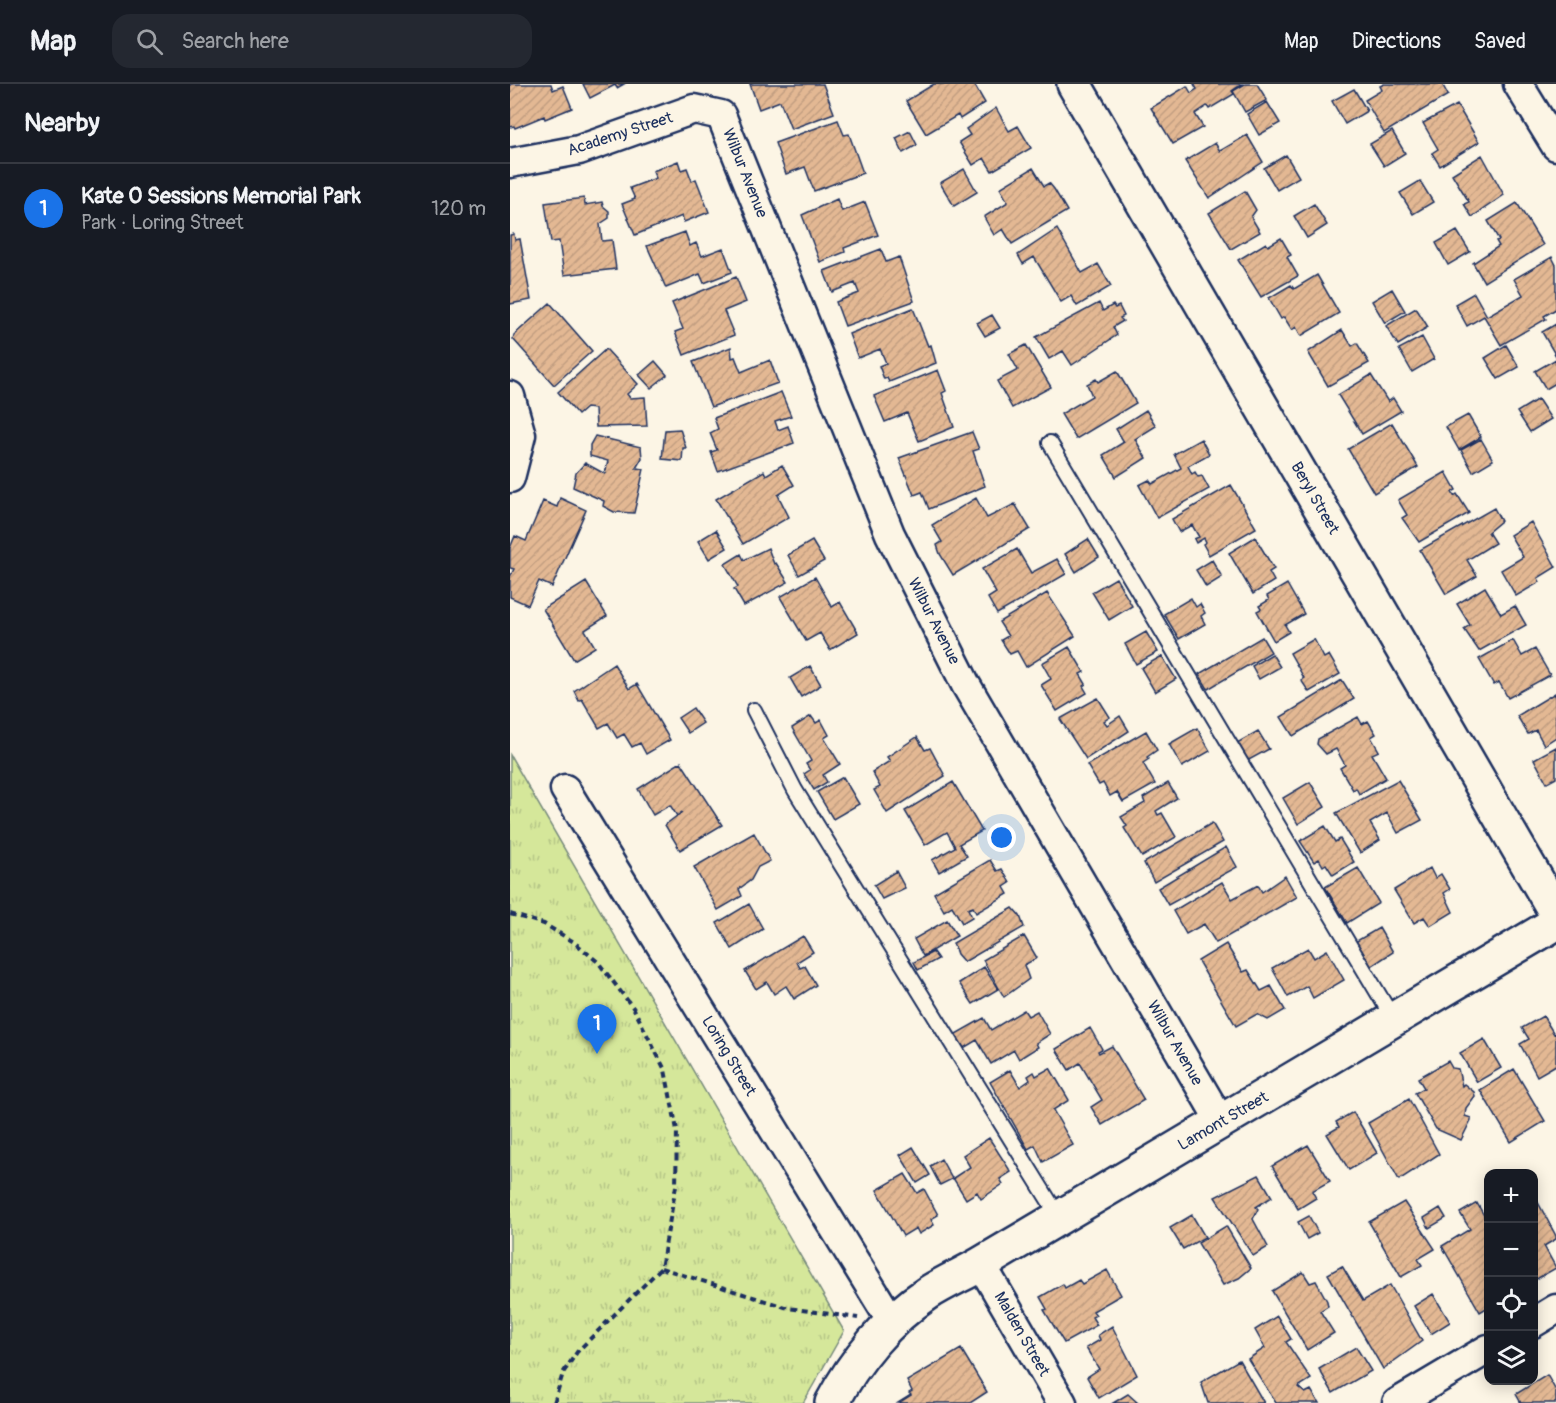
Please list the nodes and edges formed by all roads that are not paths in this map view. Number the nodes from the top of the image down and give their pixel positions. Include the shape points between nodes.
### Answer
1 (1074, 84) edge
2 (1518, 84) edge
3 (694, 109) joint
4 (1556, 146) edge
5 (510, 163) edge
6 (510, 396) edge
7 (1050, 444) dead end
8 (510, 478) edge
9 (754, 710) dead end
10 (565, 789) dead end
11 (1556, 912) edge
12 (1556, 923) edge
13 (1394, 1020) junction
14 (1221, 1122) junction
15 (1059, 1217) junction
16 (981, 1264) junction
17 (1556, 1309) edge
18 (1538, 1320) edge
19 (892, 1322) junction
20 (1484, 1351) edge
21 (832, 1403) edge
22 (1062, 1403) edge
23 (1397, 1403) edge

1 - 11 main road, Beryl Street
2 - 4 street
3 - 5 street, Academy Street via 579,150
3 - 14 street, Wilbur Avenue via 721,115 890,534 966,685
6 - 8 street via 521,435
7 - 13 lane
9 - 15 lane via 795,790
10 - 19 street, Loring Street
12 - 13 main road, Lamont Street
13 - 14 main road, Lamont Street
14 - 15 main road, Lamont Street
15 - 16 main road, Lamont Street
16 - 19 main road, Lamont Street via 928,1293
16 - 22 street, Malden Street
17 - 18 street
19 - 21 main road, Lamont Street via 847,1374
20 - 23 street

